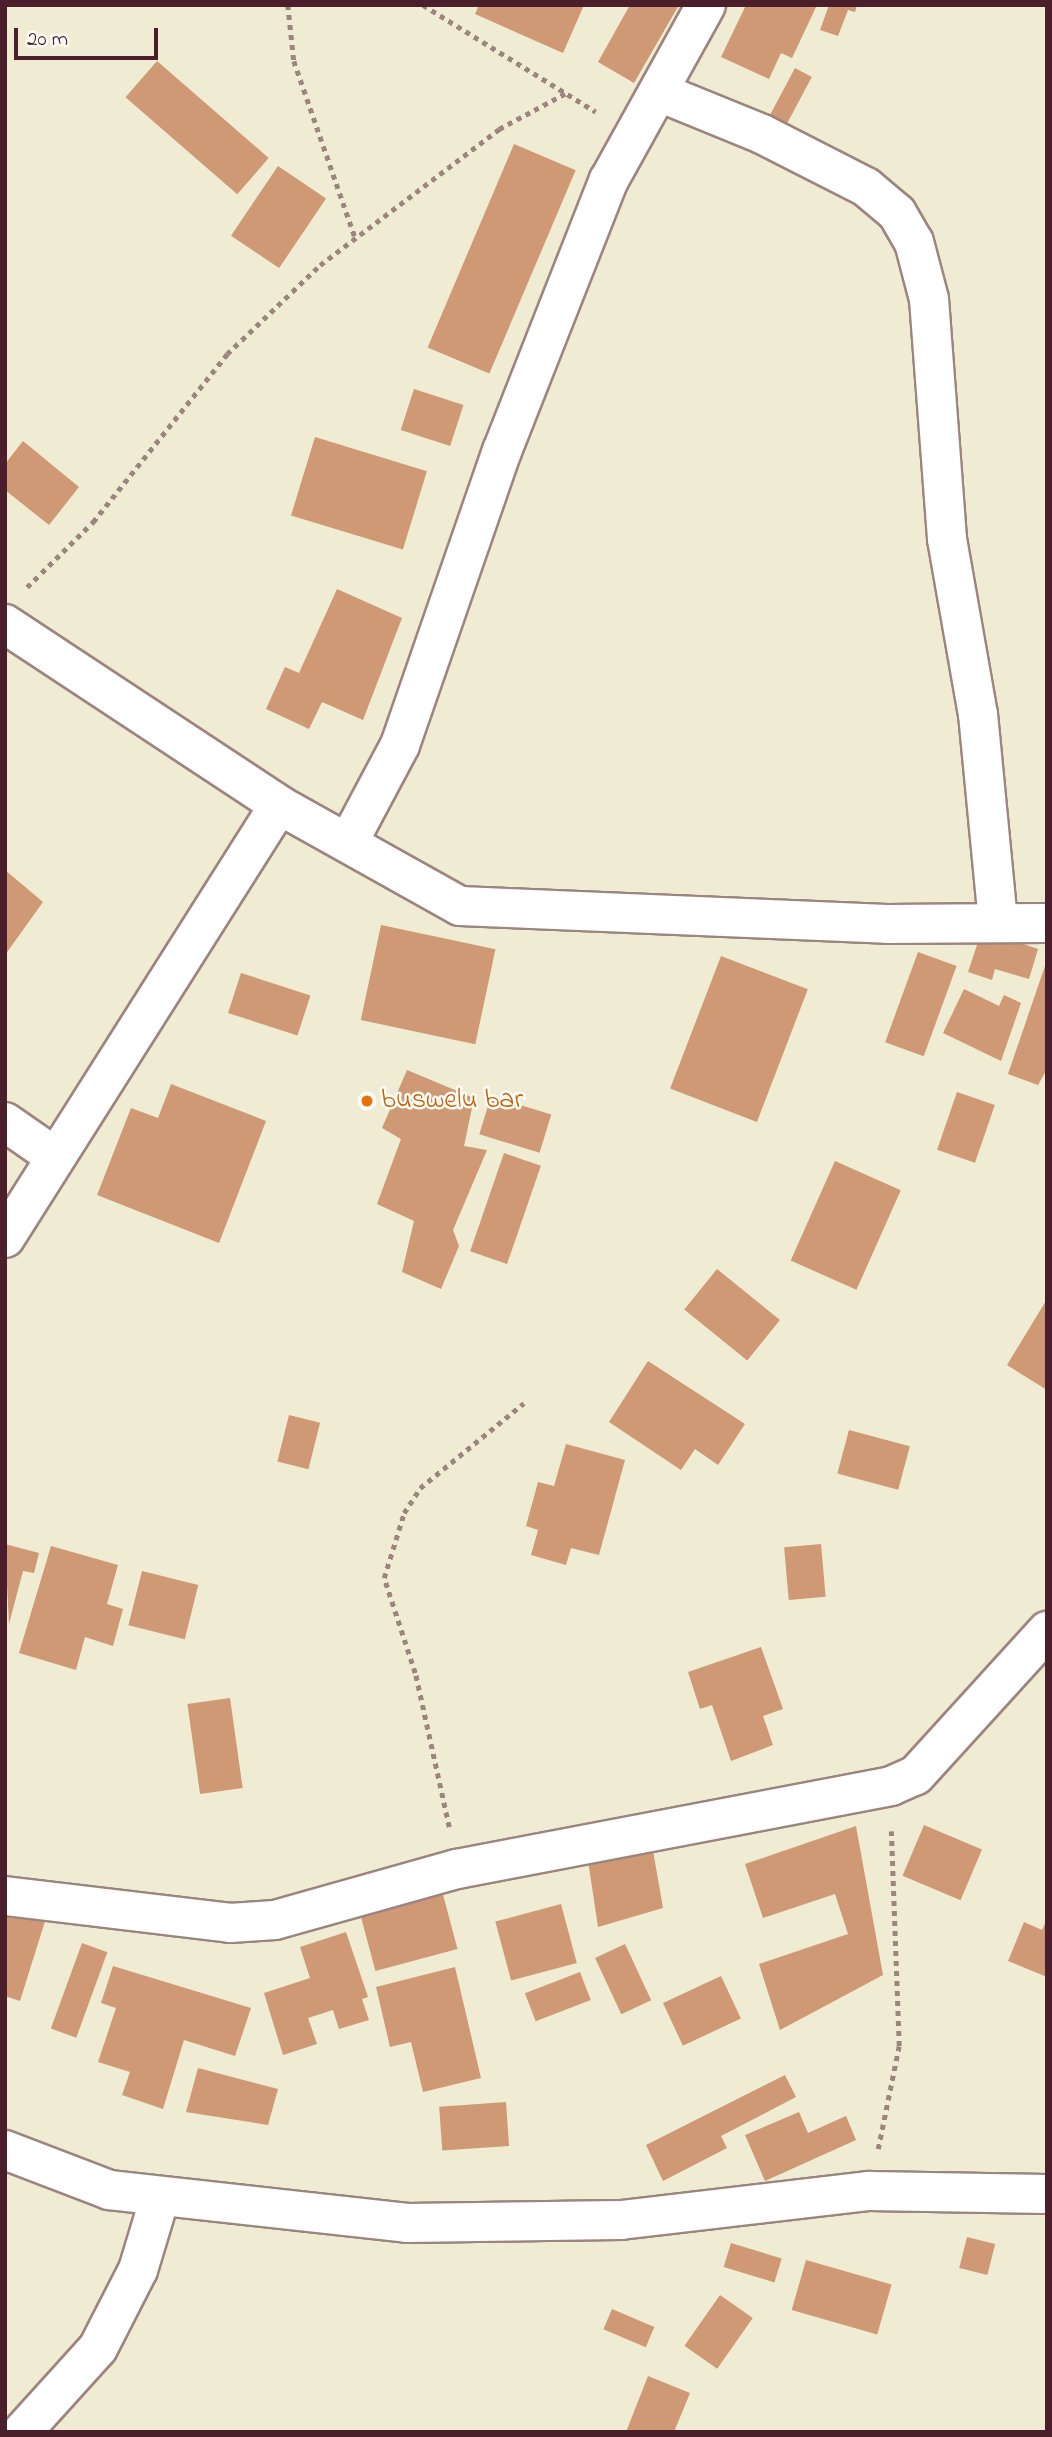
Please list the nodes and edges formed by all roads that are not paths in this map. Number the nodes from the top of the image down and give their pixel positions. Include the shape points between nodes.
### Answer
1 (706, 5) edge
2 (659, 92) junction
3 (10, 611) edge
4 (279, 805) junction
5 (349, 841) junction
6 (998, 921) junction
7 (1047, 923) edge
8 (5, 1122) edge
9 (54, 1156) junction
10 (5, 1238) edge
11 (1047, 1631) edge
12 (5, 1896) edge
13 (5, 2150) edge
14 (1047, 2194) edge
15 (160, 2197) junction
16 (22, 2432) edge

1 - 2 street
2 - 5 street via 609,180 554,313 400,744
2 - 6 street via 762,134 866,187 897,213 914,242 929,299 947,539 978,714
3 - 4 street
4 - 5 street
4 - 9 street
5 - 6 street via 421,889 460,906 496,911 887,924
6 - 7 street
8 - 9 street
9 - 10 street
11 - 12 street via 916,1775 891,1786 457,1869 275,1920 230,1923
13 - 15 street via 108,2190
14 - 15 street via 869,2191 533,2226 407,2223
15 - 16 street via 138,2270 98,2348

